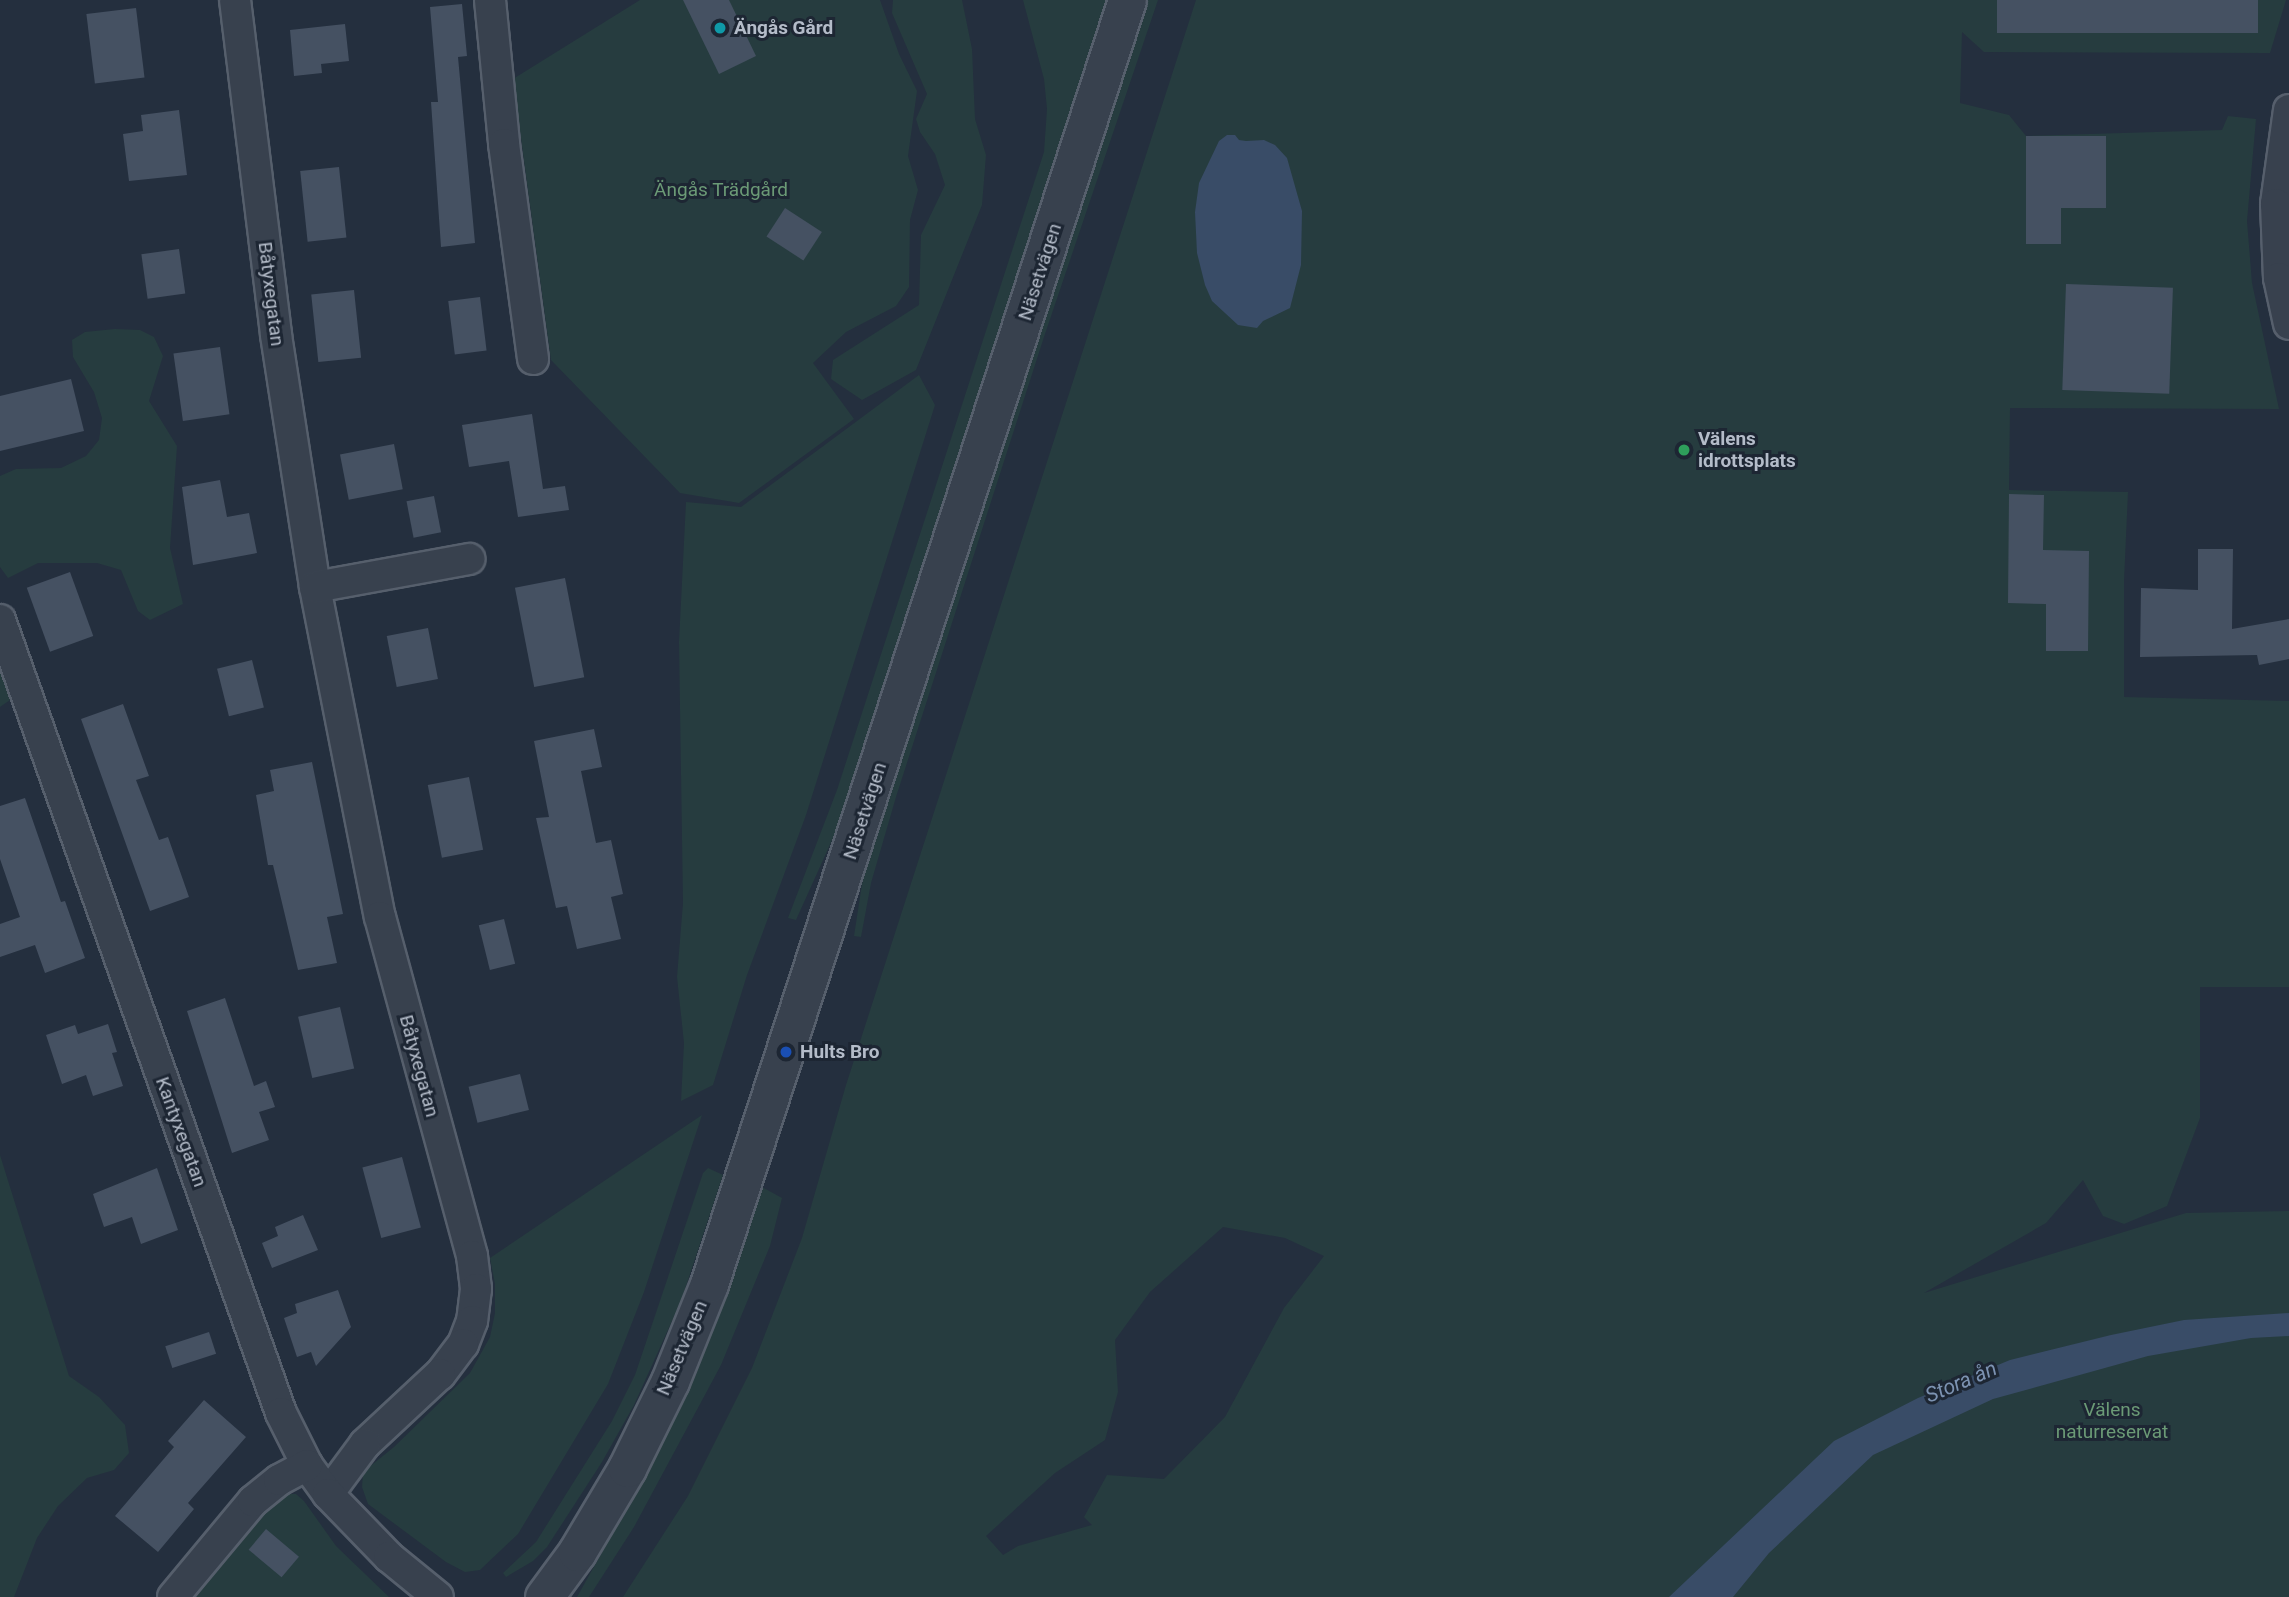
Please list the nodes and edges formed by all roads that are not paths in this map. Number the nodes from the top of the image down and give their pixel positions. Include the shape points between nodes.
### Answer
1 (234, 0) edge
2 (490, 0) edge
3 (1127, 0) edge
4 (2289, 110) edge
5 (2289, 324) edge
6 (533, 359) dead end
7 (469, 559) dead end
8 (315, 587) junction
9 (0, 620) edge
10 (307, 1465) junction
11 (328, 1494) junction
12 (173, 1597) edge
13 (438, 1597) edge
14 (544, 1597) edge

1 - 8 street, Båtyxegatan via 276,335
2 - 6 street
3 - 14 street, Näsetvägen via 709,1284 670,1381 627,1468
4 - 5 street via 2276,204 2279,278
7 - 8 street
8 - 11 street, Båtyxegatan via 380,917 472,1256 476,1289 463,1345 440,1374 366,1444
9 - 10 street, Kantyxegatan via 281,1413
10 - 11 street, Kantyxegatan
10 - 12 street via 253,1501
11 - 13 street, Kantyxegatan via 389,1557

